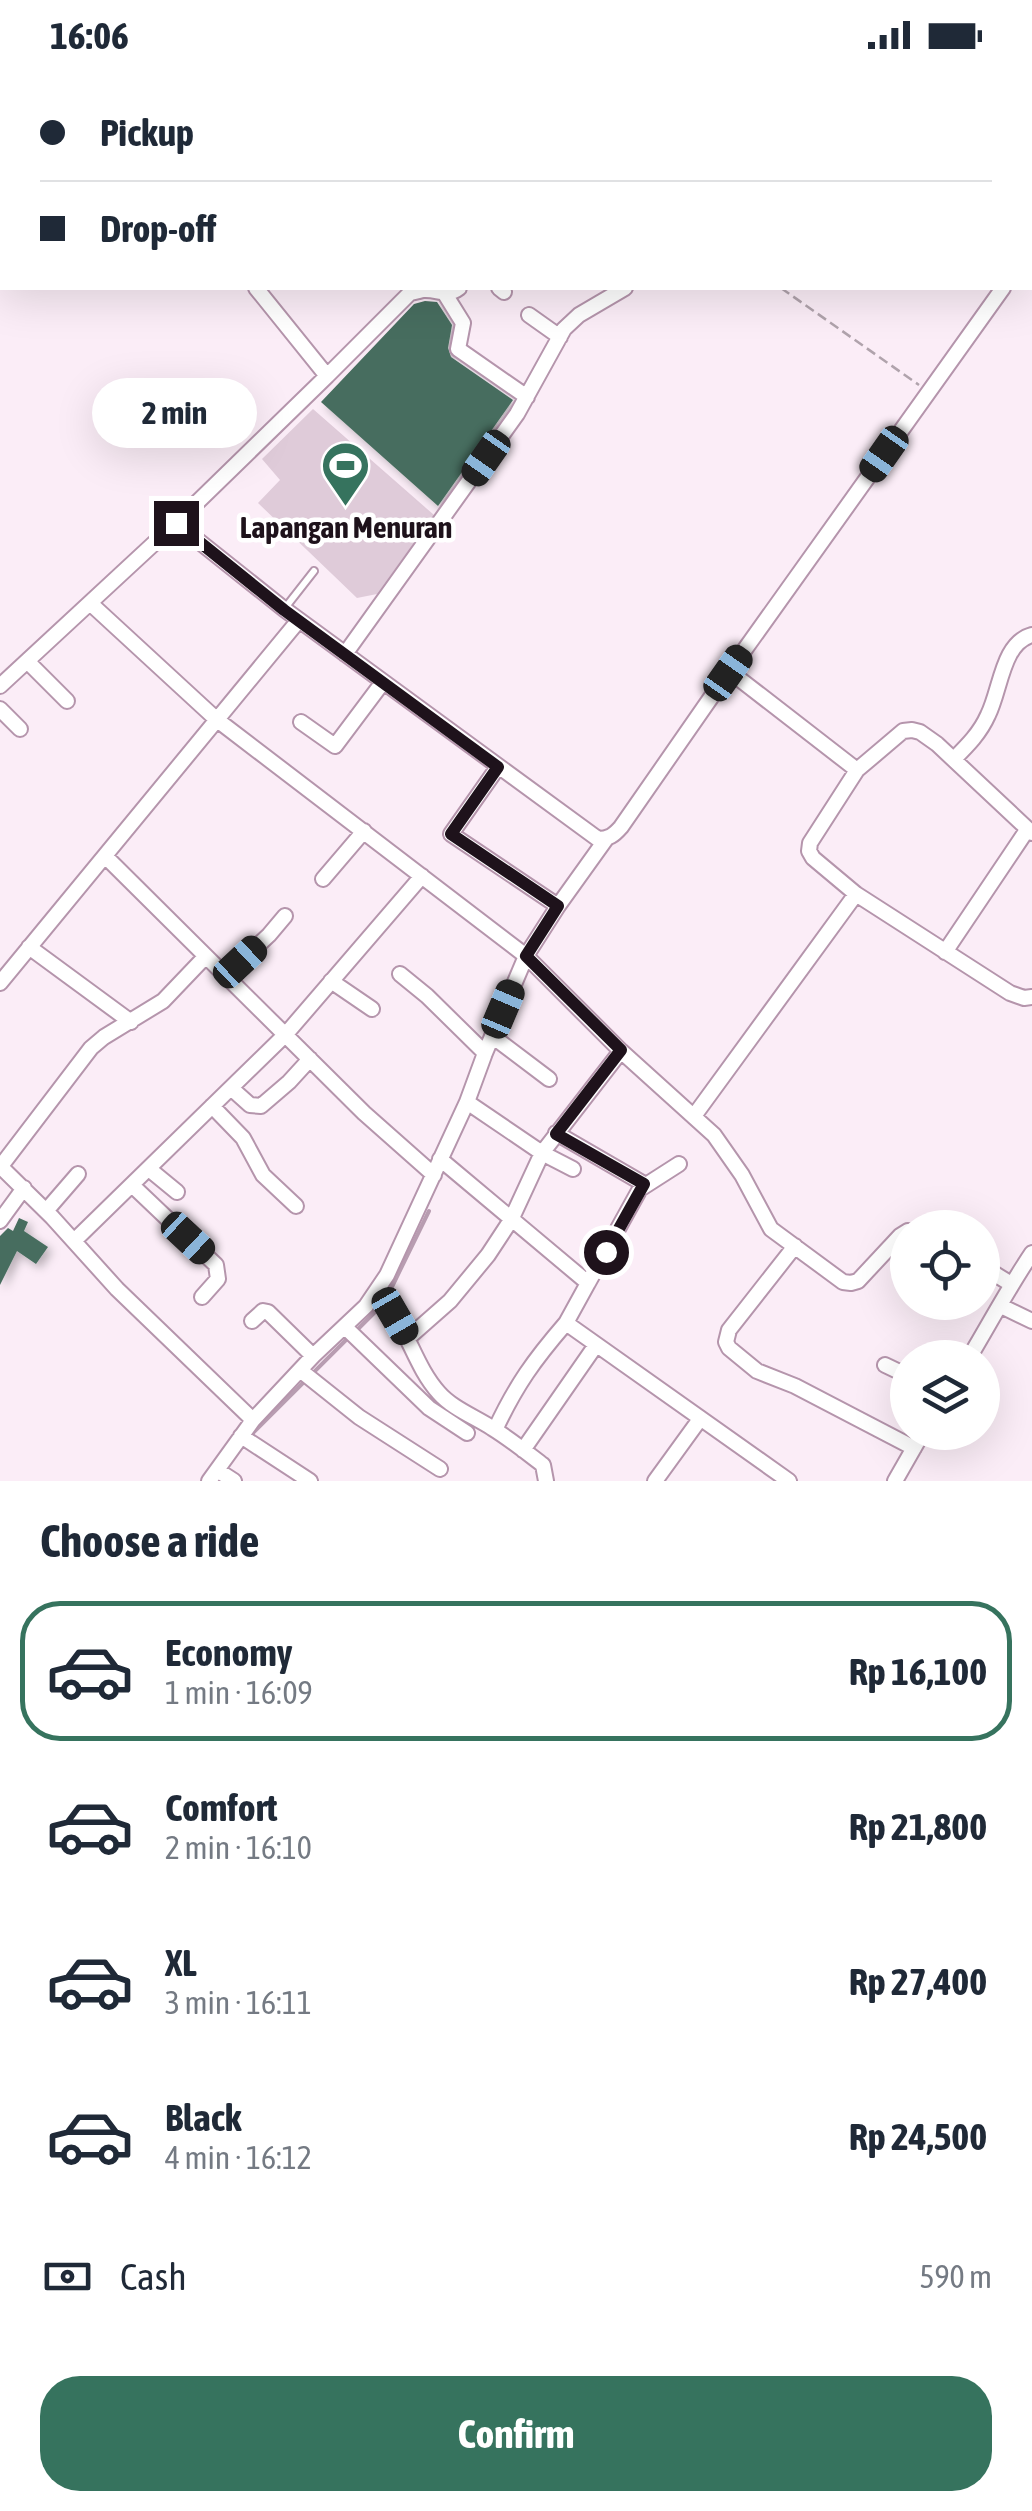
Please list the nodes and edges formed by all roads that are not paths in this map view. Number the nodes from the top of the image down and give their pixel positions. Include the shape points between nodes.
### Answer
1 (258, 290) edge
2 (409, 290) edge
3 (621, 290) edge
4 (1001, 290) edge
5 (452, 291) edge
6 (530, 315) dead end
7 (560, 337) junction
8 (327, 376) junction
9 (527, 397) junction
10 (176, 523) junction
11 (314, 571) dead end
12 (90, 603) junction
13 (284, 610) junction
14 (298, 620) junction
15 (1032, 635) edge
16 (345, 654) junction
17 (27, 661) junction
18 (728, 673) junction
19 (383, 682) junction
20 (0, 686) edge
21 (67, 701) dead end
22 (0, 709) edge
23 (216, 718) junction
24 (301, 722) dead end
25 (20, 729) dead end
26 (954, 759) junction
27 (498, 767) junction
28 (857, 770) junction
29 (364, 831) junction
30 (1030, 832) edge
31 (606, 839) junction
32 (105, 856) junction
33 (422, 876) junction
34 (323, 878) dead end
35 (856, 894) junction
36 (558, 906) junction
37 (285, 916) dead end
38 (29, 947) junction
39 (946, 952) junction
40 (205, 956) junction
41 (526, 956) junction
42 (400, 974) dead end
43 (225, 976) junction
44 (332, 982) junction
45 (0, 983) edge
46 (1032, 998) edge
47 (372, 1009) dead end
48 (132, 1022) junction
49 (286, 1034) junction
50 (492, 1036) junction
51 (621, 1050) junction
52 (485, 1052) junction
53 (310, 1059) junction
54 (549, 1079) dead end
55 (231, 1088) junction
56 (467, 1102) junction
57 (212, 1106) junction
58 (694, 1116) junction
59 (556, 1134) junction
60 (542, 1154) junction
61 (440, 1159) junction
62 (679, 1164) dead end
63 (0, 1166) edge
64 (149, 1169) junction
65 (573, 1169) dead end
66 (78, 1174) dead end
67 (434, 1174) junction
68 (644, 1184) junction
69 (133, 1186) junction
70 (24, 1188) junction
71 (176, 1192) dead end
72 (296, 1206) dead end
73 (46, 1211) junction
74 (512, 1220) junction
75 (0, 1221) edge
76 (74, 1241) junction
77 (795, 1246) junction
78 (890, 1247) edge
79 (1032, 1253) edge
80 (1000, 1277) edge
81 (588, 1284) junction
82 (1011, 1284) junction
83 (202, 1297) dead end
84 (382, 1299) junction
85 (1001, 1306) junction
86 (252, 1321) dead end
87 (1032, 1321) edge
88 (566, 1323) junction
89 (345, 1327) junction
90 (408, 1338) junction
91 (980, 1340) edge
92 (596, 1345) junction
93 (314, 1356) junction
94 (885, 1366) dead end
95 (890, 1368) edge
96 (300, 1370) junction
97 (700, 1419) junction
98 (253, 1420) junction
99 (495, 1430) junction
100 (467, 1433) dead end
101 (890, 1435) edge
102 (241, 1436) junction
103 (523, 1450) junction
104 (913, 1450) edge
105 (440, 1470) dead end
106 (213, 1475) edge
107 (234, 1481) edge
108 (310, 1481) edge
109 (546, 1481) edge
110 (655, 1481) edge
111 (789, 1481) edge
112 (895, 1481) edge

1 - 8 street
2 - 5 street
2 - 8 street
3 - 7 street via 579,314
4 - 18 street
5 - 9 street via 463,322 458,349
6 - 7 street
7 - 9 street
8 - 10 street
9 - 16 street
10 - 12 street
10 - 13 street
11 - 13 lane
12 - 17 street
12 - 23 street
13 - 14 street
14 - 16 street
14 - 23 street
15 - 26 street via 1010,651 990,713
16 - 19 street
17 - 20 street
17 - 21 street
18 - 28 street
18 - 31 street
19 - 24 street via 335,746
19 - 27 street
22 - 25 street
23 - 29 street
23 - 32 street
26 - 28 street via 920,732 902,731
26 - 30 street
27 - 31 street
27 - 36 street via 451,834
28 - 35 street via 809,850
29 - 33 street
29 - 34 street
30 - 39 street
31 - 36 street
32 - 38 street
32 - 40 street
33 - 41 street
33 - 44 street
35 - 39 street
35 - 58 street
36 - 41 street
37 - 43 street
38 - 45 street
38 - 48 street
39 - 46 street via 1010,993
40 - 43 street
40 - 48 street via 174,992
41 - 50 street
41 - 51 street
42 - 52 street
43 - 49 street
44 - 47 street
44 - 49 street
48 - 63 street via 92,1048
49 - 53 street
49 - 55 street
50 - 52 street
50 - 54 street
51 - 58 street
51 - 59 street
52 - 56 street
53 - 55 street via 260,1106
53 - 67 street
55 - 57 street
56 - 60 street
56 - 61 street
57 - 64 street
57 - 72 street via 243,1138 262,1175
58 - 77 street via 724,1148 771,1229
59 - 60 street
59 - 68 street
60 - 65 street
60 - 74 street
61 - 67 street
61 - 74 street
62 - 68 street
63 - 70 street
64 - 69 street
64 - 71 street
66 - 73 street
67 - 84 street
68 - 81 street
69 - 76 street
69 - 83 street via 216,1264 218,1279
70 - 73 street
70 - 75 street
73 - 76 street
74 - 81 street
74 - 90 street via 450,1301
76 - 98 street
77 - 78 street via 851,1283
77 - 101 street via 729,1330 729,1348 757,1371
79 - 82 street
80 - 82 street
81 - 88 street
82 - 85 street
84 - 89 street
84 - 90 street
85 - 87 street
85 - 91 street
86 - 93 street via 268,1312
88 - 92 street
88 - 99 street via 532,1362
89 - 93 street
89 - 100 street via 429,1408
90 - 99 street via 445,1399
92 - 97 street
92 - 103 street
93 - 96 street
94 - 95 street
96 - 98 street
96 - 105 street
97 - 110 street
97 - 111 street
98 - 102 street
99 - 103 street
102 - 106 street
102 - 108 street
103 - 109 street via 543,1465
104 - 112 street
106 - 107 street

